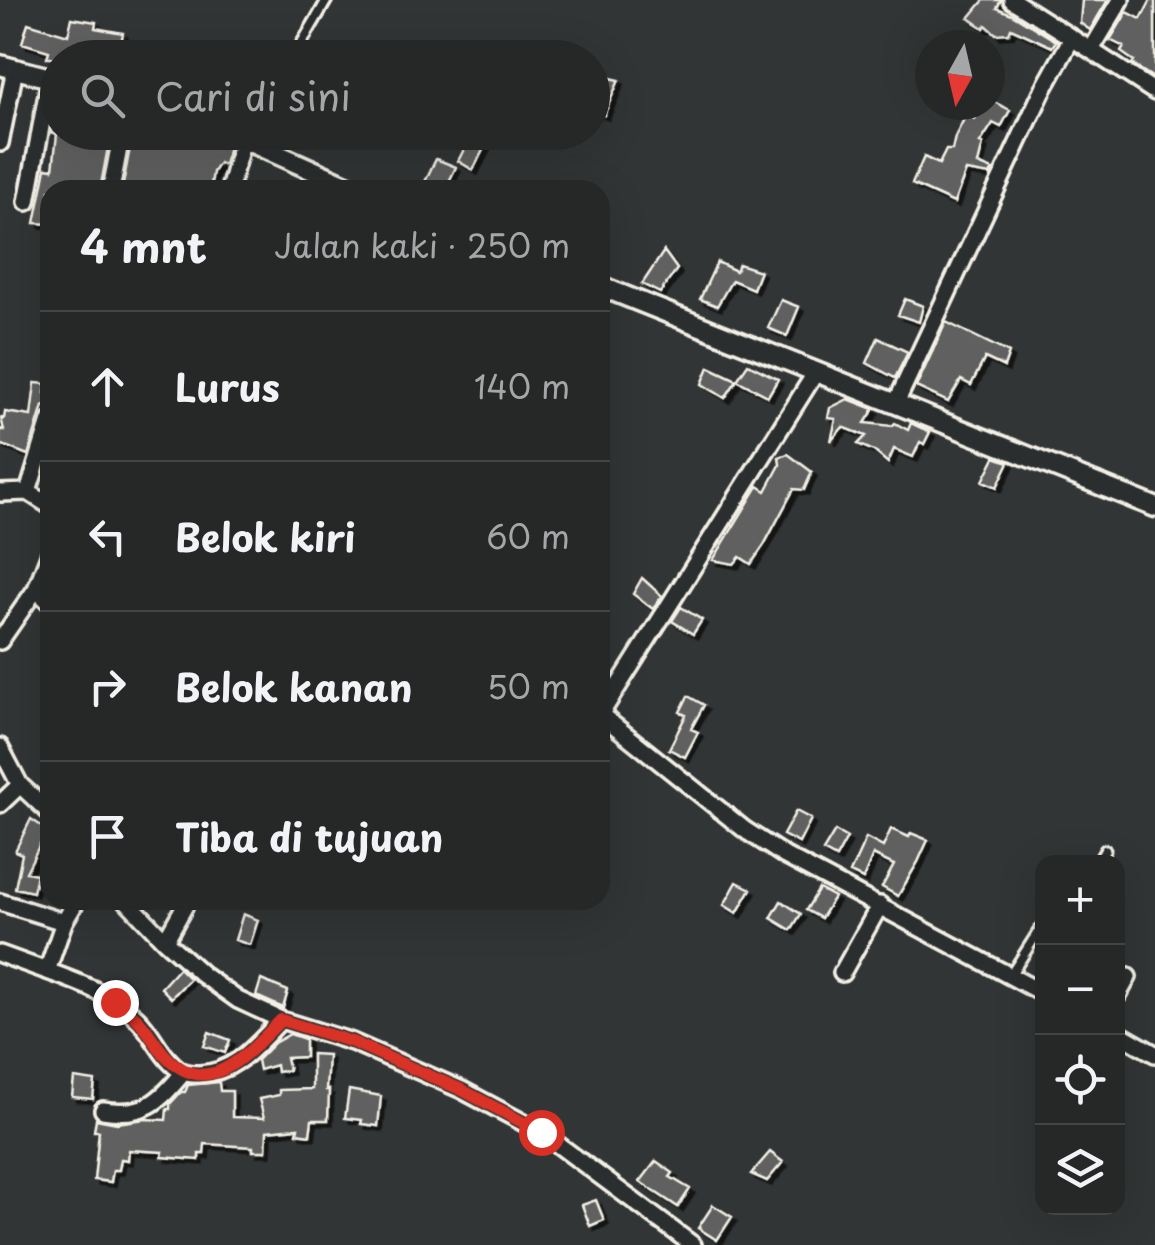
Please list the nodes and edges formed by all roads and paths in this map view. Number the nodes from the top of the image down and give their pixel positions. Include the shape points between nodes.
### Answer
1 (327, 0) edge
2 (1012, 0) edge
3 (1121, 0) edge
4 (1072, 38) junction
5 (304, 40) edge
6 (1092, 50) junction
7 (8, 67) edge
8 (40, 75) edge
9 (1155, 92) edge
10 (0, 144) edge
11 (40, 145) edge
12 (119, 150) edge
13 (241, 150) edge
14 (271, 150) edge
15 (113, 180) edge
16 (231, 180) edge
17 (330, 180) edge
18 (28, 202) dead end
19 (610, 290) edge
20 (816, 372) junction
21 (896, 404) junction
22 (40, 454) edge
23 (28, 492) junction
24 (0, 493) edge
25 (40, 500) edge
26 (1155, 507) edge
27 (40, 578) edge
28 (36, 588) junction
29 (40, 592) edge
30 (0, 641) edge
31 (610, 698) edge
32 (610, 722) edge
33 (0, 746) edge
34 (20, 785) junction
35 (0, 804) edge
36 (40, 804) edge
37 (1105, 850) dead end
38 (1102, 855) edge
39 (0, 902) edge
40 (880, 905) junction
41 (71, 910) edge
42 (136, 910) edge
43 (182, 910) edge
44 (64, 922) junction
45 (1035, 937) edge
46 (165, 941) junction
47 (0, 954) edge
48 (47, 970) junction
49 (842, 973) dead end
50 (1010, 976) junction
51 (1128, 977) dead end
52 (1125, 982) edge
53 (1035, 989) edge
54 (281, 1020) junction
55 (1120, 1035) edge
56 (1155, 1054) edge
57 (184, 1072) junction
58 (103, 1110) dead end
59 (693, 1245) edge

1 - 5 lane
2 - 4 street
3 - 6 street
4 - 6 street
4 - 21 street
6 - 9 street
7 - 8 street
7 - 10 street
11 - 18 street
12 - 15 street
13 - 16 street
14 - 17 street
19 - 20 street
20 - 21 street
20 - 31 street
21 - 26 street
22 - 23 street
23 - 24 street
23 - 25 street
27 - 28 street
28 - 29 street
28 - 30 street
32 - 40 street via 745,830
33 - 34 street
34 - 35 street
34 - 36 street
37 - 38 lane
39 - 44 street
40 - 49 street
40 - 50 street
41 - 44 street
42 - 46 street
43 - 46 street
44 - 48 street
45 - 50 lane
46 - 54 street via 238,1000
47 - 48 street
48 - 57 street via 138,1018
50 - 53 street
51 - 52 street
54 - 57 street via 226,1069
54 - 59 street via 352,1042 541,1132
55 - 56 street
57 - 58 street via 143,1109

